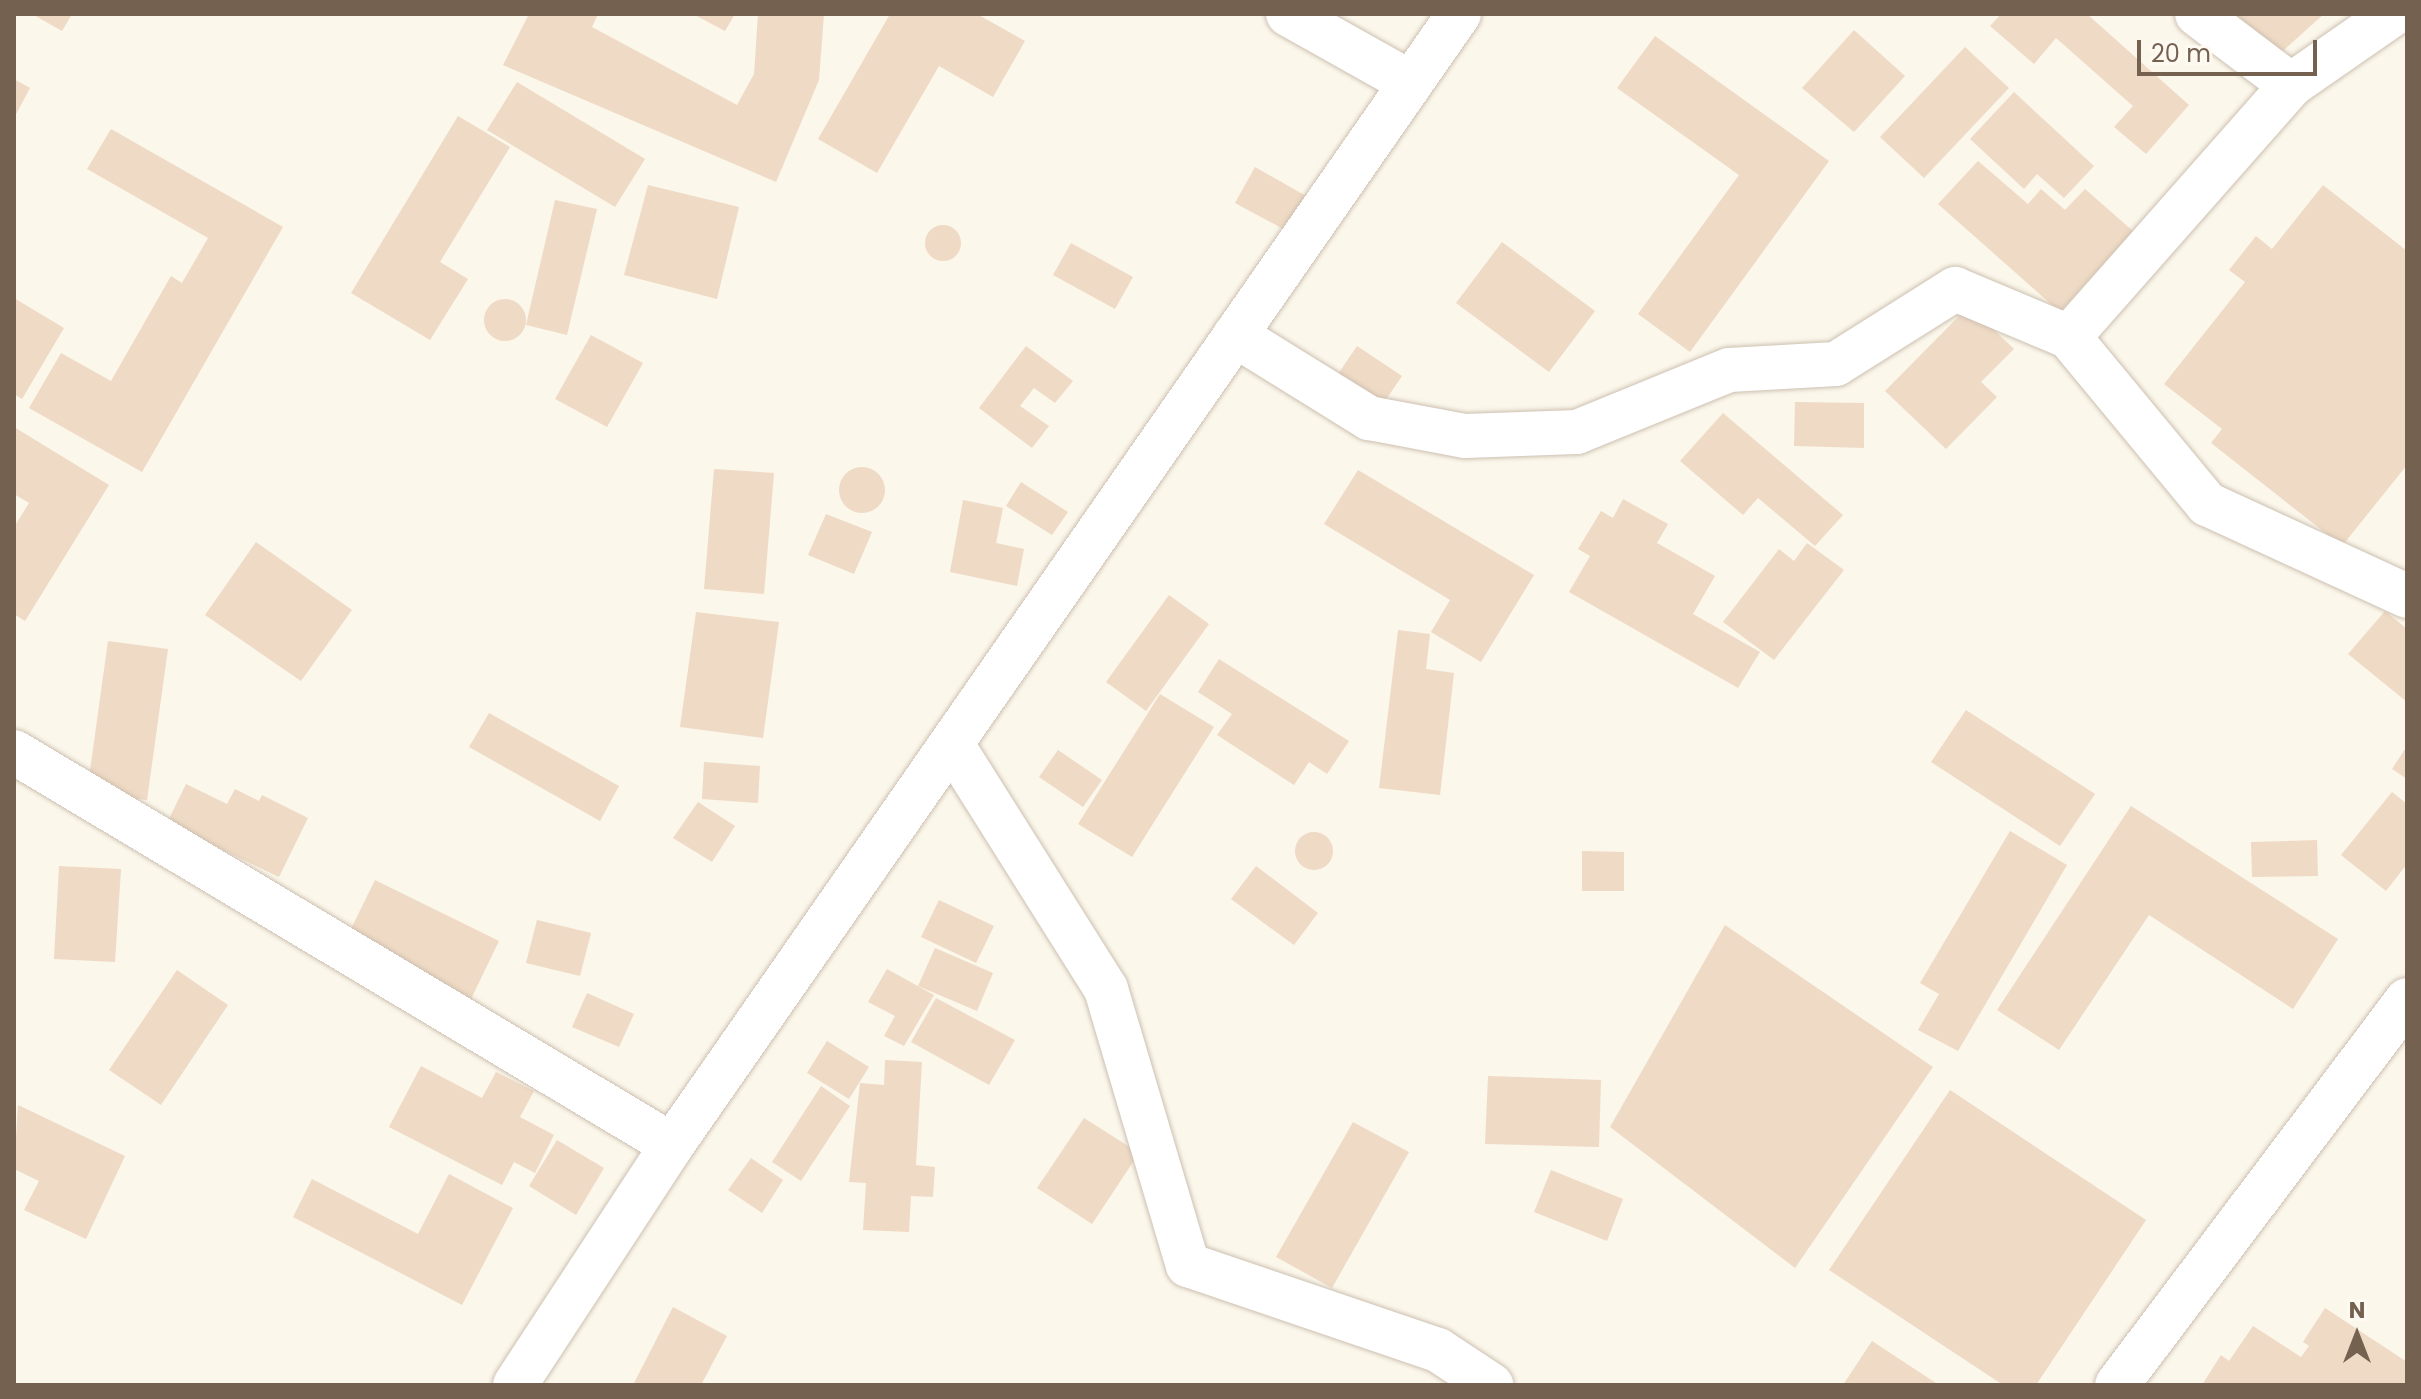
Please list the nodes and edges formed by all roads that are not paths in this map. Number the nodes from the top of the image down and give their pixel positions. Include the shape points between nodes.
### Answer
1 (1288, 14) edge
2 (1459, 14) edge
3 (2197, 14) edge
4 (2393, 14) edge
5 (1409, 82) junction
6 (2291, 85) junction
7 (1235, 335) junction
8 (2069, 337) junction
9 (2407, 596) edge
10 (953, 746) junction
11 (14, 752) edge
12 (2407, 1000) edge
13 (672, 1145) junction
14 (515, 1385) edge
15 (1491, 1385) edge
16 (2117, 1385) edge

1 - 5 street
2 - 5 street
3 - 6 street
4 - 6 street
5 - 7 street
6 - 8 street
7 - 8 street via 1369,418 1465,436 1577,432 1729,370 1836,364 1955,289
7 - 10 street
8 - 9 street via 2207,504
10 - 13 street
10 - 15 street via 1106,989 1188,1265 1438,1350
11 - 13 street
12 - 16 street
13 - 14 street

